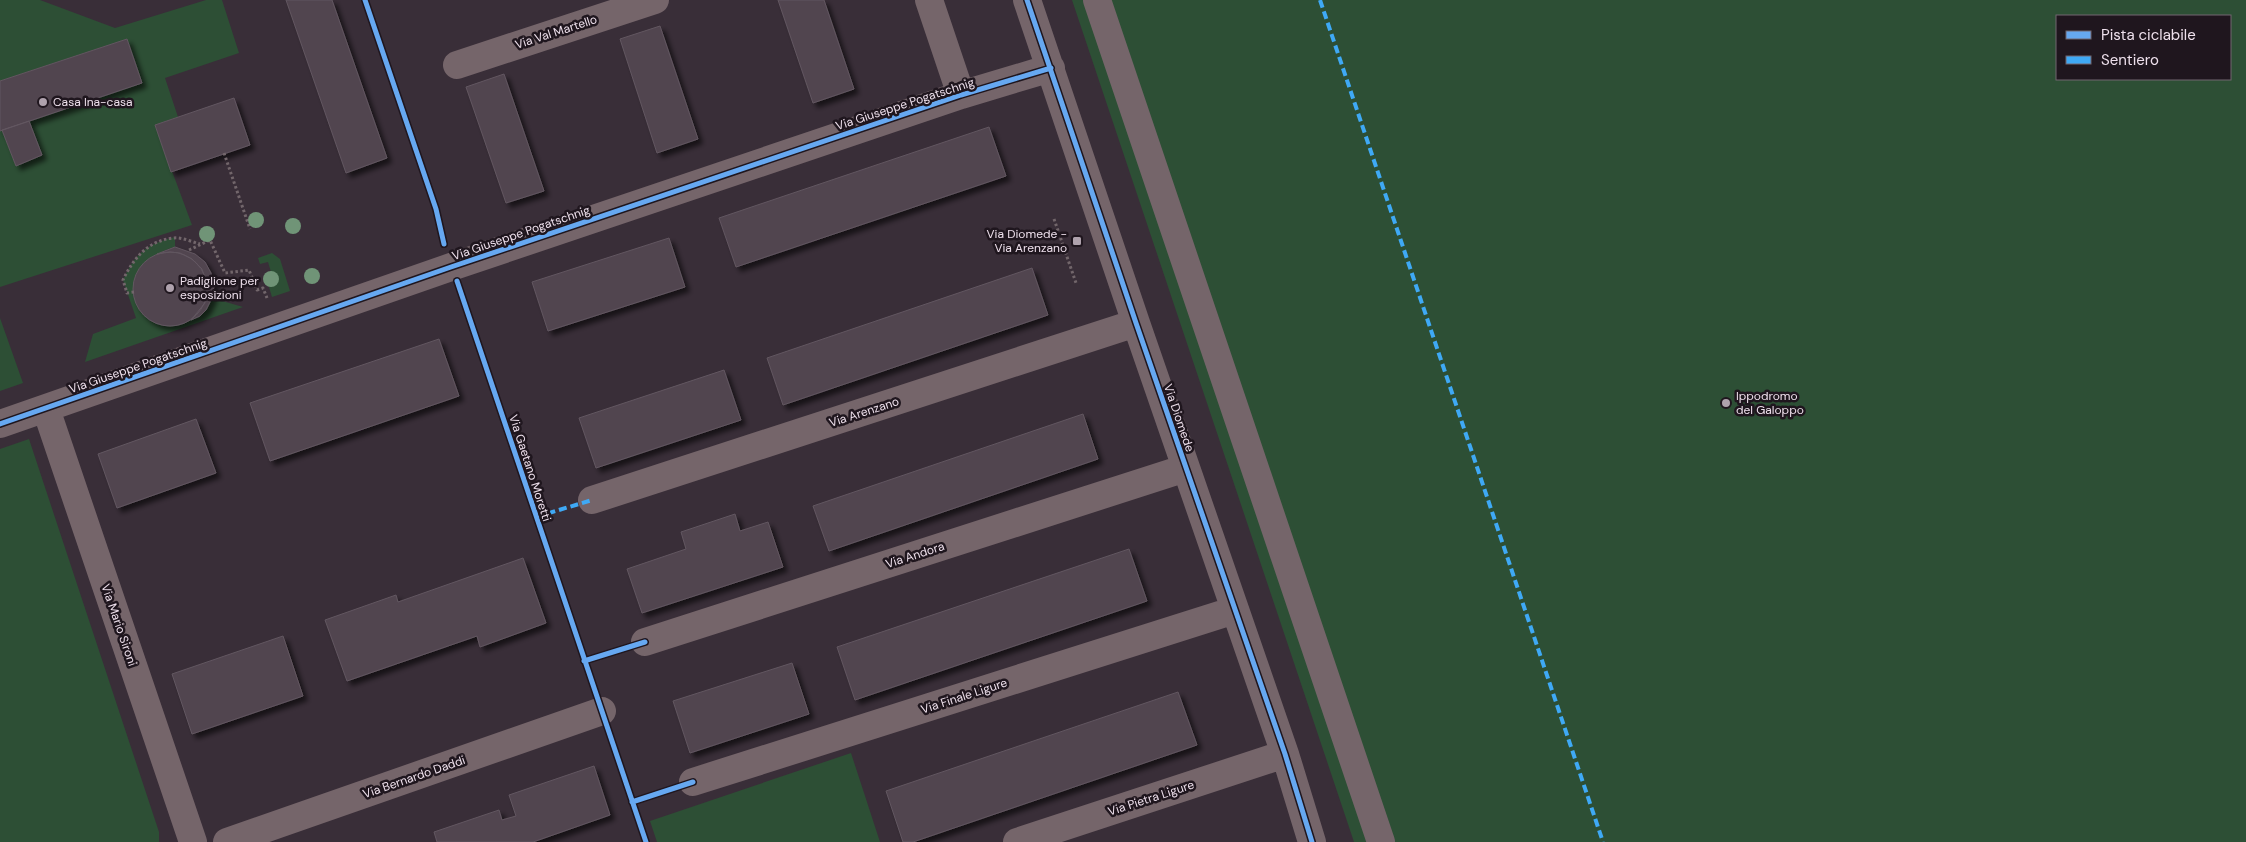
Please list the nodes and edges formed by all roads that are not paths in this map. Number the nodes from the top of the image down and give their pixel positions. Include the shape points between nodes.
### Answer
1 (655, 0) edge
2 (929, 0) edge
3 (1027, 0) edge
4 (1097, 0) edge
5 (457, 65) dead end
6 (1051, 68) junction
7 (961, 96) junction
8 (1136, 323) junction
9 (46, 409) junction
10 (0, 424) edge
11 (1186, 468) junction
12 (592, 500) dead end
13 (1234, 610) junction
14 (645, 642) dead end
15 (602, 711) road end
16 (1285, 754) junction
17 (693, 782) dead end
18 (193, 842) edge
19 (227, 842) edge
20 (1017, 842) edge
21 (1312, 842) edge
22 (1381, 842) edge

1 - 5 street, Via Val Martello
2 - 7 street
3 - 6 street, Via Diomede
4 - 22 street
6 - 7 street, Via Giuseppe Pogatschnig
6 - 8 street, Via Diomede
7 - 9 street, Via Giuseppe Pogatschnig via 451,267
8 - 11 street, Via Diomede
8 - 12 street, Via Arenzano
9 - 10 street, Via Giuseppe Pogatschnig
9 - 18 street, Via Mario Sironi
11 - 13 street, Via Diomede
11 - 14 street, Via Andora
13 - 16 street, Via Diomede
13 - 17 street, Via Finale Ligure
15 - 19 street, Via Bernardo Daddi
16 - 20 street, Via Pietra Ligure
16 - 21 street, Via Diomede

